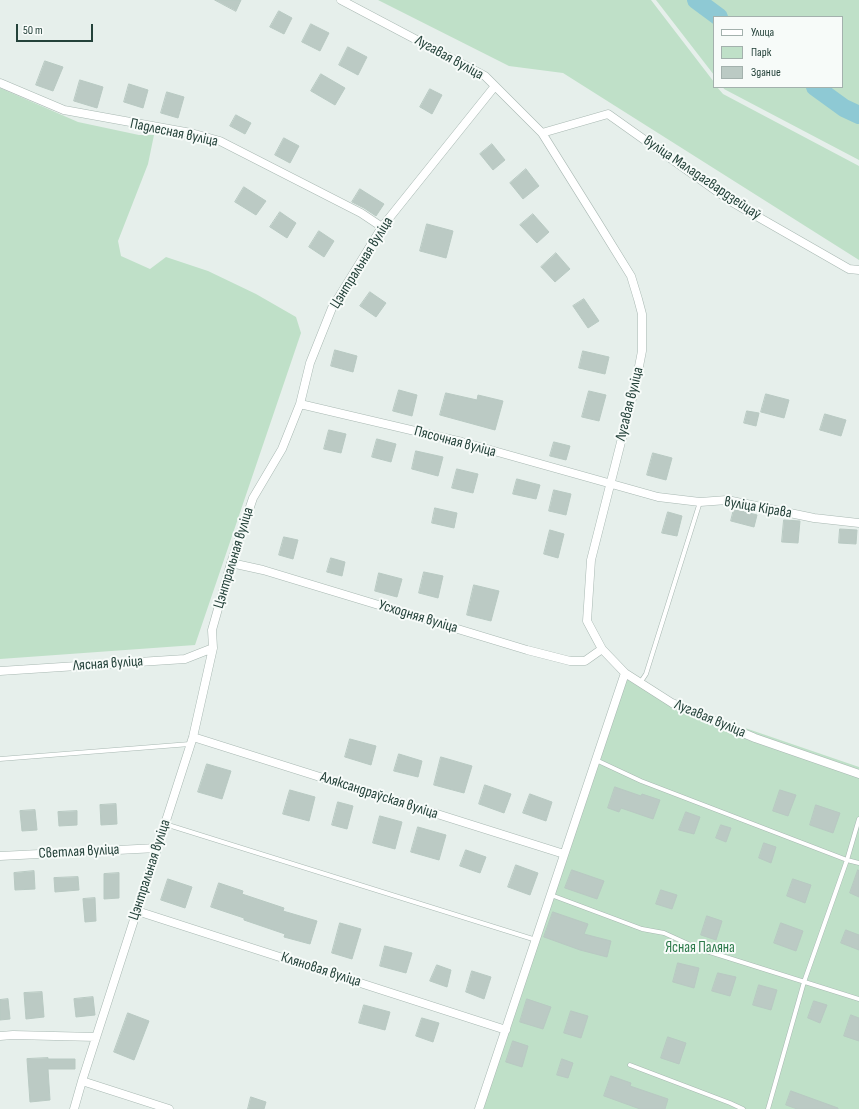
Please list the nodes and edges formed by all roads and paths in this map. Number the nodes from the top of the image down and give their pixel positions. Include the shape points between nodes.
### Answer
1 (342, 0) edge
2 (0, 82) edge
3 (495, 86) junction
4 (542, 133) junction
5 (382, 227) junction
6 (859, 270) edge
7 (300, 404) junction
8 (610, 483) junction
9 (700, 502) junction
10 (859, 523) edge
11 (231, 563) junction
12 (214, 648) junction
13 (602, 649) junction
14 (0, 671) edge
15 (625, 673) junction
16 (640, 683) junction
17 (192, 741) junction
18 (0, 759) edge
19 (596, 760) junction
20 (859, 774) edge
21 (859, 819) edge
22 (165, 824) junction
23 (157, 848) junction
24 (564, 854) junction
25 (0, 856) edge
26 (847, 860) junction
27 (859, 863) edge
28 (551, 895) junction
29 (137, 911) junction
30 (536, 940) junction
31 (804, 982) junction
32 (859, 999) edge
33 (506, 1030) junction
34 (0, 1036) edge
35 (96, 1037) junction
36 (630, 1065) dead end
37 (82, 1081) junction
38 (74, 1109) edge
39 (169, 1109) edge
40 (479, 1109) edge
41 (743, 1109) edge
42 (768, 1109) edge

1 - 3 street, Лугавая вуліца via 486,76
2 - 5 street, Падлесная вуліца via 64,110 220,141 361,213
3 - 4 street, Лугавая вуліца
3 - 5 street, Цэнтральная вуліца
4 - 6 street, вуліца Маладагвардзейцаў via 608,114 732,202 849,269
4 - 8 street, Лугавая вуліца via 630,276 642,314 642,352
5 - 7 street, Цэнтральная вуліца via 332,308 310,363
7 - 8 street, Пясочная вуліца via 462,442
7 - 11 street, Цэнтральная вуліца via 282,449 253,498
8 - 9 street, вуліца Кірава via 658,497
8 - 13 street, Лугавая вуліца via 591,560 587,621
9 - 10 street, вуліца Кірава via 727,500 814,518
9 - 16 lane via 646,674
11 - 12 street, Цэнтральная вуліца via 212,630
11 - 13 street, Усходняя вуліца via 263,570 570,661 585,661
12 - 14 street, Лясная вуліца via 185,658
12 - 17 street, Цэнтральная вуліца
13 - 15 street, Лугавая вуліца
15 - 16 street, Лугавая вуліца
15 - 19 street
16 - 20 street, Лугавая вуліца via 672,703 755,738
17 - 18 lane
17 - 22 street, Цэнтральная вуліца
17 - 24 street, Аляксандраўская вуліца
19 - 24 street
19 - 26 lane via 641,781
21 - 26 lane
22 - 23 street, Цэнтральная вуліца
22 - 30 lane
23 - 25 street, Светлая вуліца
23 - 29 street, Цэнтральная вуліца
24 - 28 street
26 - 27 lane
26 - 31 lane
28 - 30 street
28 - 31 lane via 642,929 664,933 697,948
29 - 33 street, Кляновая вуліца
29 - 35 street, Цэнтральная вуліца
30 - 33 street
31 - 32 lane
31 - 42 lane
33 - 40 street
34 - 35 street
35 - 37 street, Цэнтральная вуліца
36 - 41 lane
37 - 38 street, Цэнтральная вуліца
37 - 39 street

